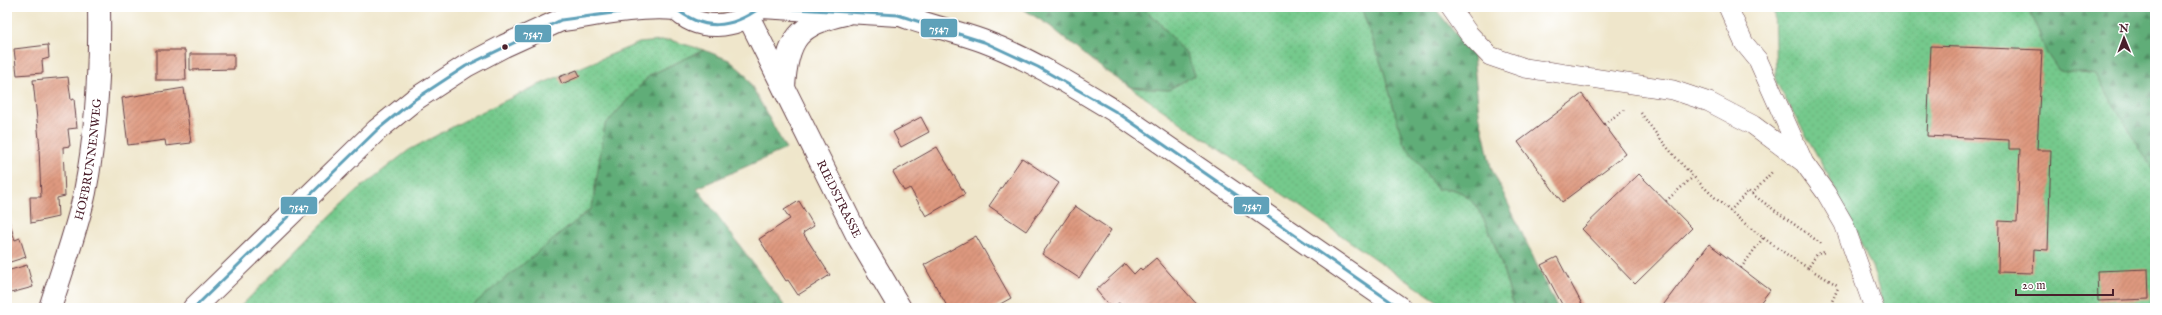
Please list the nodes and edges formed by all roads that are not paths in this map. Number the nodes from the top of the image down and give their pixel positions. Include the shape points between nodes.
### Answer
1 (99, 7) edge
2 (580, 7) edge
3 (1450, 7) edge
4 (1728, 7) edge
5 (675, 8) edge
6 (757, 11) edge
7 (890, 11) edge
8 (850, 13) junction
9 (561, 20) junction
10 (784, 87) junction
11 (1797, 158) junction
12 (50, 308) edge
13 (194, 308) edge
14 (900, 308) edge
15 (1400, 308) edge
16 (1874, 308) edge

1 - 12 main road, HOFBRUNNENWEG via 100,72 85,193
2 - 9 main road
3 - 11 lane via 1469,34 1490,56 1525,68 1673,90 1709,102 1753,125
4 - 11 lane via 1744,43 1758,60
5 - 6 main road via 688,18 704,24 720,25 736,23
5 - 9 main road via 658,7
6 - 8 main road
6 - 10 main road, RIEDSTRASSE
7 - 8 main road
7 - 15 main road via 984,42 1075,87 1118,113
8 - 10 main road via 822,19 803,30 788,53
9 - 13 main road via 466,66 414,100 377,130
10 - 14 main road, RIEDSTRASSE via 857,235
11 - 16 lane via 1826,192 1844,224

